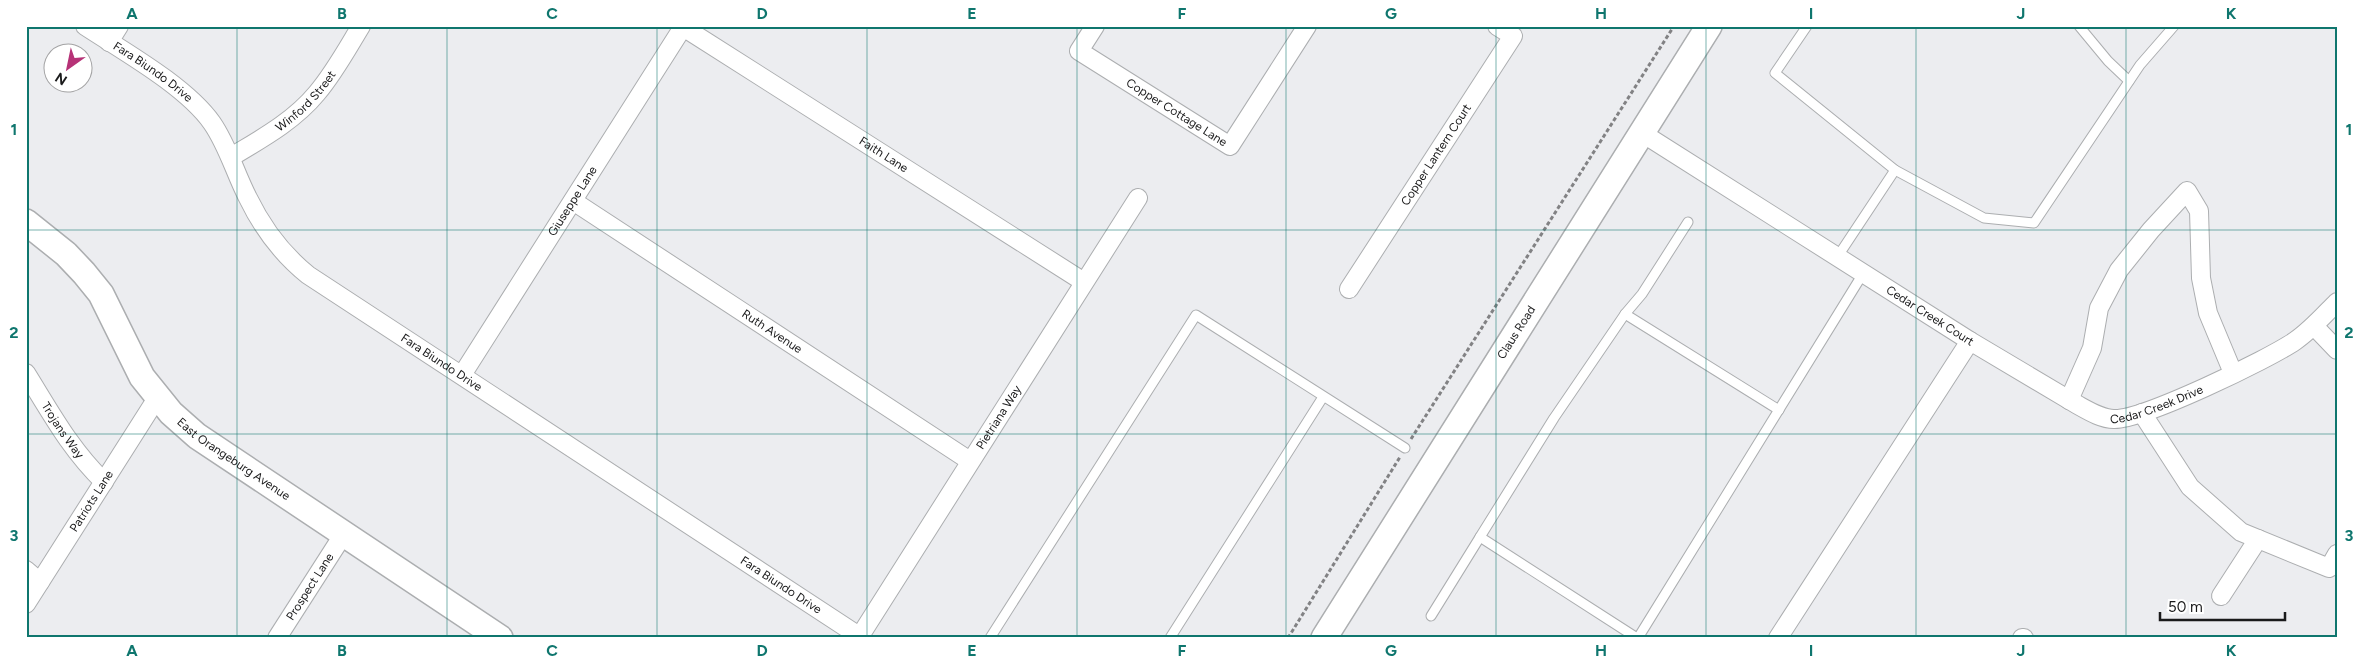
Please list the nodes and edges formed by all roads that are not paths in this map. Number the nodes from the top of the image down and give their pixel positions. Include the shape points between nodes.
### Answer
1 (85, 26) edge
2 (119, 26) edge
3 (361, 26) edge
4 (1095, 26) edge
5 (1307, 26) edge
6 (1497, 26) edge
7 (1709, 26) edge
8 (1807, 26) edge
9 (2079, 26) edge
10 (2174, 26) edge
11 (683, 27) edge
12 (109, 42) junction
13 (2129, 81) junction
14 (1642, 133) junction
15 (231, 157) junction
16 (1895, 170) junction
17 (1138, 198) dead end
18 (573, 201) junction
19 (26, 222) edge
20 (1688, 222) dead end
21 (1838, 256) junction
22 (1864, 272) junction
23 (1084, 282) junction
24 (1349, 289) dead end
25 (2337, 302) edge
26 (1625, 314) junction
27 (2314, 326) junction
28 (1970, 341) junction
29 (2337, 350) edge
30 (2233, 372) junction
31 (26, 373) edge
32 (462, 375) junction
33 (1323, 397) junction
34 (157, 398) junction
35 (2069, 400) junction
36 (1778, 410) junction
37 (2142, 413) junction
38 (1405, 448) road end
39 (970, 461) junction
40 (104, 482) junction
41 (343, 535) junction
42 (1480, 537) junction
43 (2258, 539) junction
44 (2334, 565) edge
45 (26, 570) edge
46 (40, 582) junction
47 (2221, 596) dead end
48 (26, 604) edge
49 (1431, 616) dead end
50 (861, 637) edge
51 (277, 638) edge
52 (500, 638) edge
53 (990, 638) edge
54 (1170, 638) edge
55 (1324, 638) edge
56 (1638, 638) edge
57 (1778, 638) edge

1 - 12 street, Fara Biundo Drive
2 - 12 street
3 - 15 street, Winford Street via 316,95 274,131
4 - 5 street, Copper Cottage Lane via 1079,51 1230,146
6 - 24 street, Copper Lantern Court via 1512,36
7 - 14 main road, Claus Road
8 - 16 lane via 1774,73
9 - 13 lane
10 - 13 lane
11 - 18 street, Giuseppe Lane
11 - 23 street, Faith Lane
12 - 15 street, Fara Biundo Drive via 193,102 211,122
13 - 16 lane via 2034,223 1984,218
14 - 21 street, Cedar Creek Court
14 - 55 main road, Claus Road
15 - 32 street, Fara Biundo Drive via 260,222 290,260
16 - 21 lane
17 - 23 street, Pietriana Way
18 - 32 street, Giuseppe Lane
18 - 39 street, Ruth Avenue
19 - 34 main road, East Orangeburg Avenue via 66,254 101,294 128,352
20 - 26 lane via 1642,294
21 - 22 street, Cedar Creek Court
22 - 28 street, Cedar Creek Court
22 - 36 lane
23 - 39 street, Pietriana Way
25 - 27 street, Cedar Creek Drive
26 - 36 lane
26 - 42 lane via 1554,418
27 - 29 street
27 - 30 street, Cedar Creek Drive via 2294,341
28 - 35 street, Cedar Creek Drive
28 - 57 street, Cedar Creek Court
30 - 35 street via 2208,313 2201,278 2199,211 2187,191 2119,270 2099,308 2092,348
30 - 37 street, Cedar Creek Drive
31 - 40 street, Trojans Way via 66,440
32 - 50 street, Fara Biundo Drive
33 - 38 lane
33 - 53 lane via 1196,315
33 - 54 lane
34 - 40 street, Patriots Lane
34 - 41 main road, East Orangeburg Avenue via 197,436
35 - 37 street, Cedar Creek Drive via 2092,413 2113,419
36 - 56 lane
37 - 43 street via 2190,487 2241,532
39 - 50 street, Pietriana Way
40 - 46 street, Patriots Lane
41 - 51 street, Prospect Lane
41 - 52 main road, East Orangeburg Avenue
42 - 49 lane
42 - 56 lane
43 - 44 street
43 - 47 street
45 - 46 street
46 - 48 street, Patriots Lane

